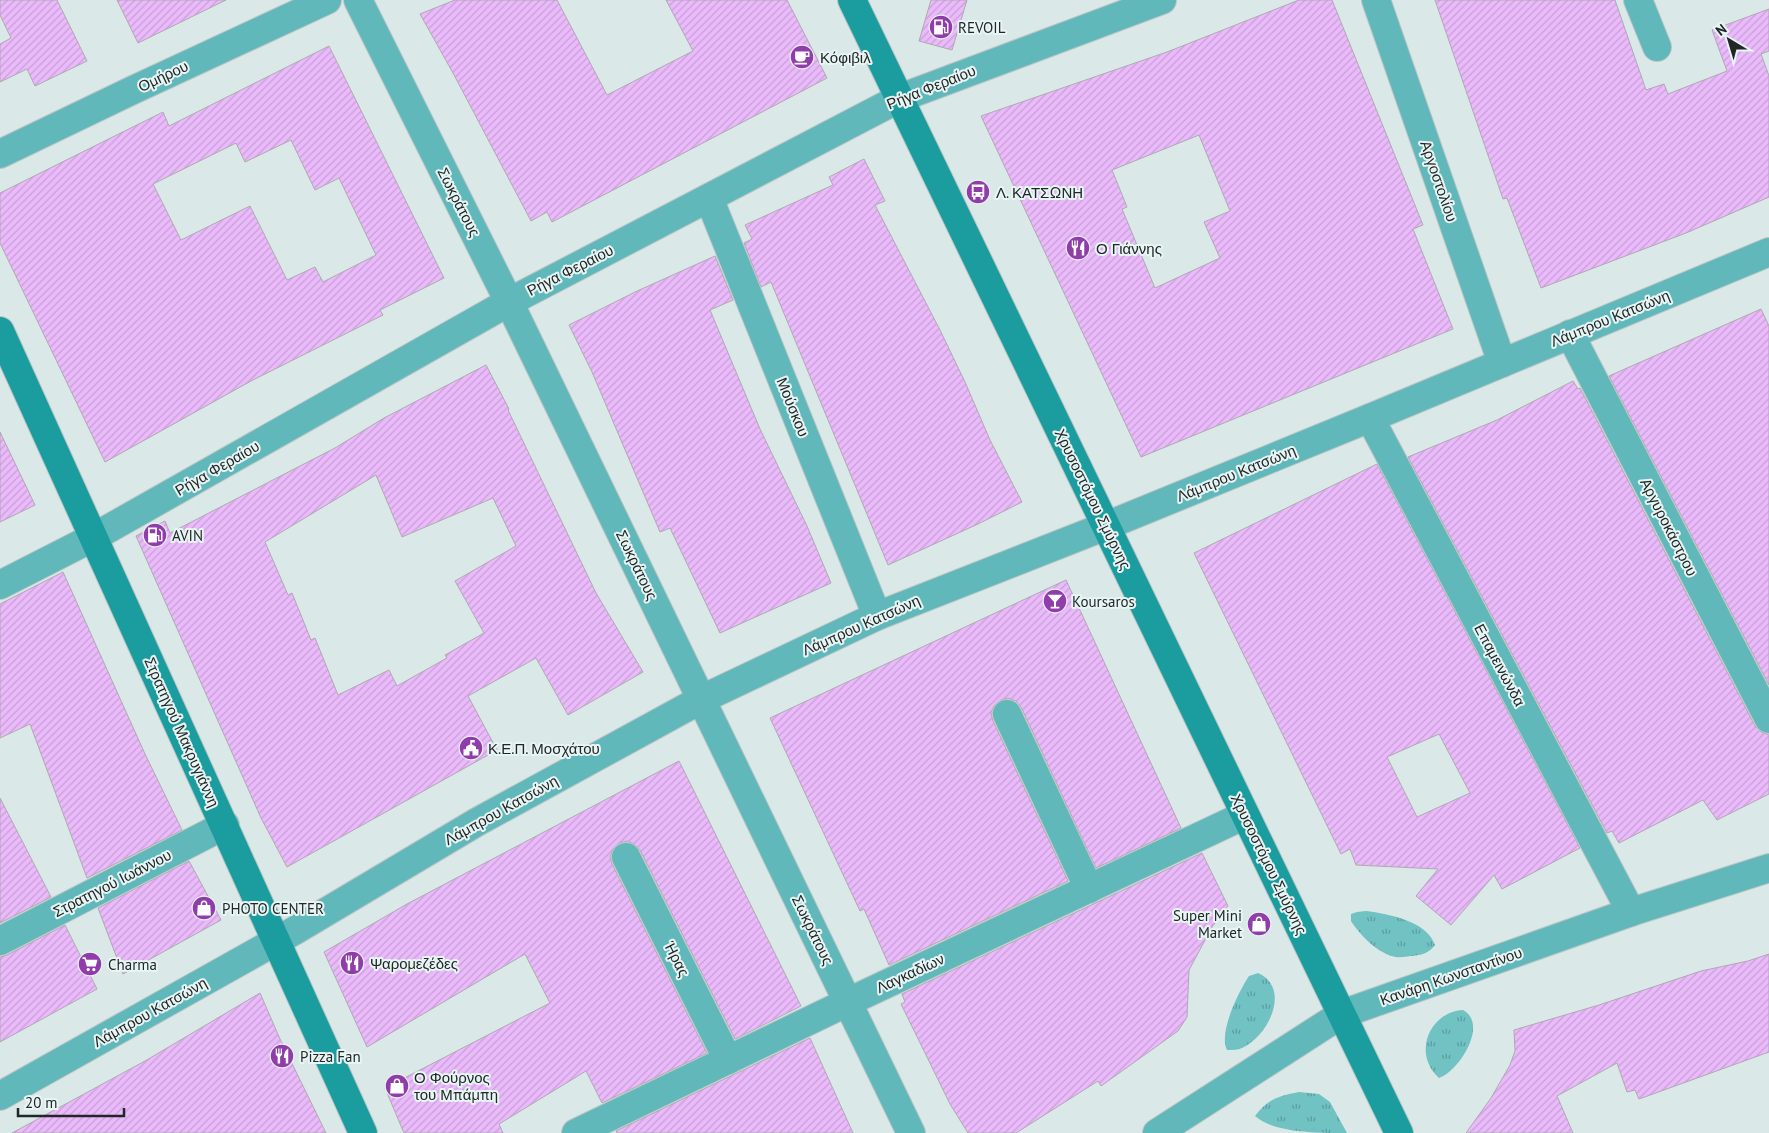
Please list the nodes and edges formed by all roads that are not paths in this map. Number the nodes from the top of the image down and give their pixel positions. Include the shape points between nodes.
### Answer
1 (326, 0) edge
2 (358, 0) edge
3 (852, 0) edge
4 (1162, 0) edge
5 (1376, 0) edge
6 (1638, 0) edge
7 (1657, 47) dead end
8 (900, 98) junction
9 (0, 154) edge
10 (709, 198) junction
11 (1766, 261) edge
12 (509, 302) junction
13 (0, 331) edge
14 (1570, 334) junction
15 (1502, 363) junction
16 (1370, 418) junction
17 (1106, 526) junction
18 (94, 537) junction
19 (0, 585) edge
20 (877, 616) junction
21 (702, 699) junction
22 (1007, 714) dead end
23 (1769, 719) edge
24 (1245, 815) junction
25 (225, 825) junction
26 (626, 857) dead end
27 (1769, 868) edge
28 (1089, 889) junction
29 (1631, 912) junction
30 (0, 941) edge
31 (276, 941) junction
32 (848, 1002) junction
33 (1342, 1014) junction
34 (728, 1060) junction
35 (0, 1096) edge
36 (364, 1133) edge
37 (576, 1133) edge
38 (911, 1133) edge
39 (1157, 1133) edge
40 (1399, 1133) edge

1 - 9 street, Ομήρου
2 - 12 street, Σωκράτους
3 - 8 main road, Χρυσοστόμου Σμύρνης
4 - 8 street, Ρήγα Φεραίου
5 - 15 street, Αργοστολίου
6 - 7 street
8 - 10 street, Ρήγα Φεραίου
8 - 17 main road, Χρυσοστόμου Σμύρνης
10 - 12 street, Ρήγα Φεραίου
10 - 20 street, Μούσκου
11 - 14 street, Λάμπρου Κατσώνη
12 - 18 street, Ρήγα Φεραίου
12 - 21 street, Σωκράτους
13 - 18 main road, Στρατηγού Μακρυγιάννη
14 - 15 street, Λάμπρου Κατσώνη
14 - 23 street, Αργυροκάστρου
15 - 16 street, Λάμπρου Κατσώνη
16 - 17 street, Λάμπρου Κατσώνη
16 - 29 street, Επαμεινώνδα
17 - 20 street, Λάμπρου Κατσώνη
17 - 24 main road, Χρυσοστόμου Σμύρνης
18 - 19 street, Ρήγα Φεραίου
18 - 25 main road, Στρατηγού Μακρυγιάννη
20 - 21 street, Λάμπρου Κατσώνη
21 - 31 street, Λάμπρου Κατσώνη via 477,822
21 - 32 street, Σωκράτους
22 - 28 street
24 - 28 street, Λαγκαδίων
24 - 33 main road, Χρυσοστόμου Σμύρνης
25 - 30 street, Στρατηγού Ιωάννου
25 - 31 main road, Στρατηγού Μακρυγιάννη
26 - 34 street, Ήρας
27 - 29 street, Κανάρη Κωνσταντίνου
28 - 32 street, Λαγκαδίων
29 - 33 street, Κανάρη Κωνσταντίνου
31 - 35 street, Λάμπρου Κατσώνη
31 - 36 main road, Στρατηγού Μακρυγιάννη
32 - 34 street, Λαγκαδίων
32 - 38 street, Σωκράτους
33 - 39 street, Κανάρη Κωνσταντίνου
33 - 40 main road, Χρυσοστόμου Σμύρνης
34 - 37 street, Λαγκαδίων

